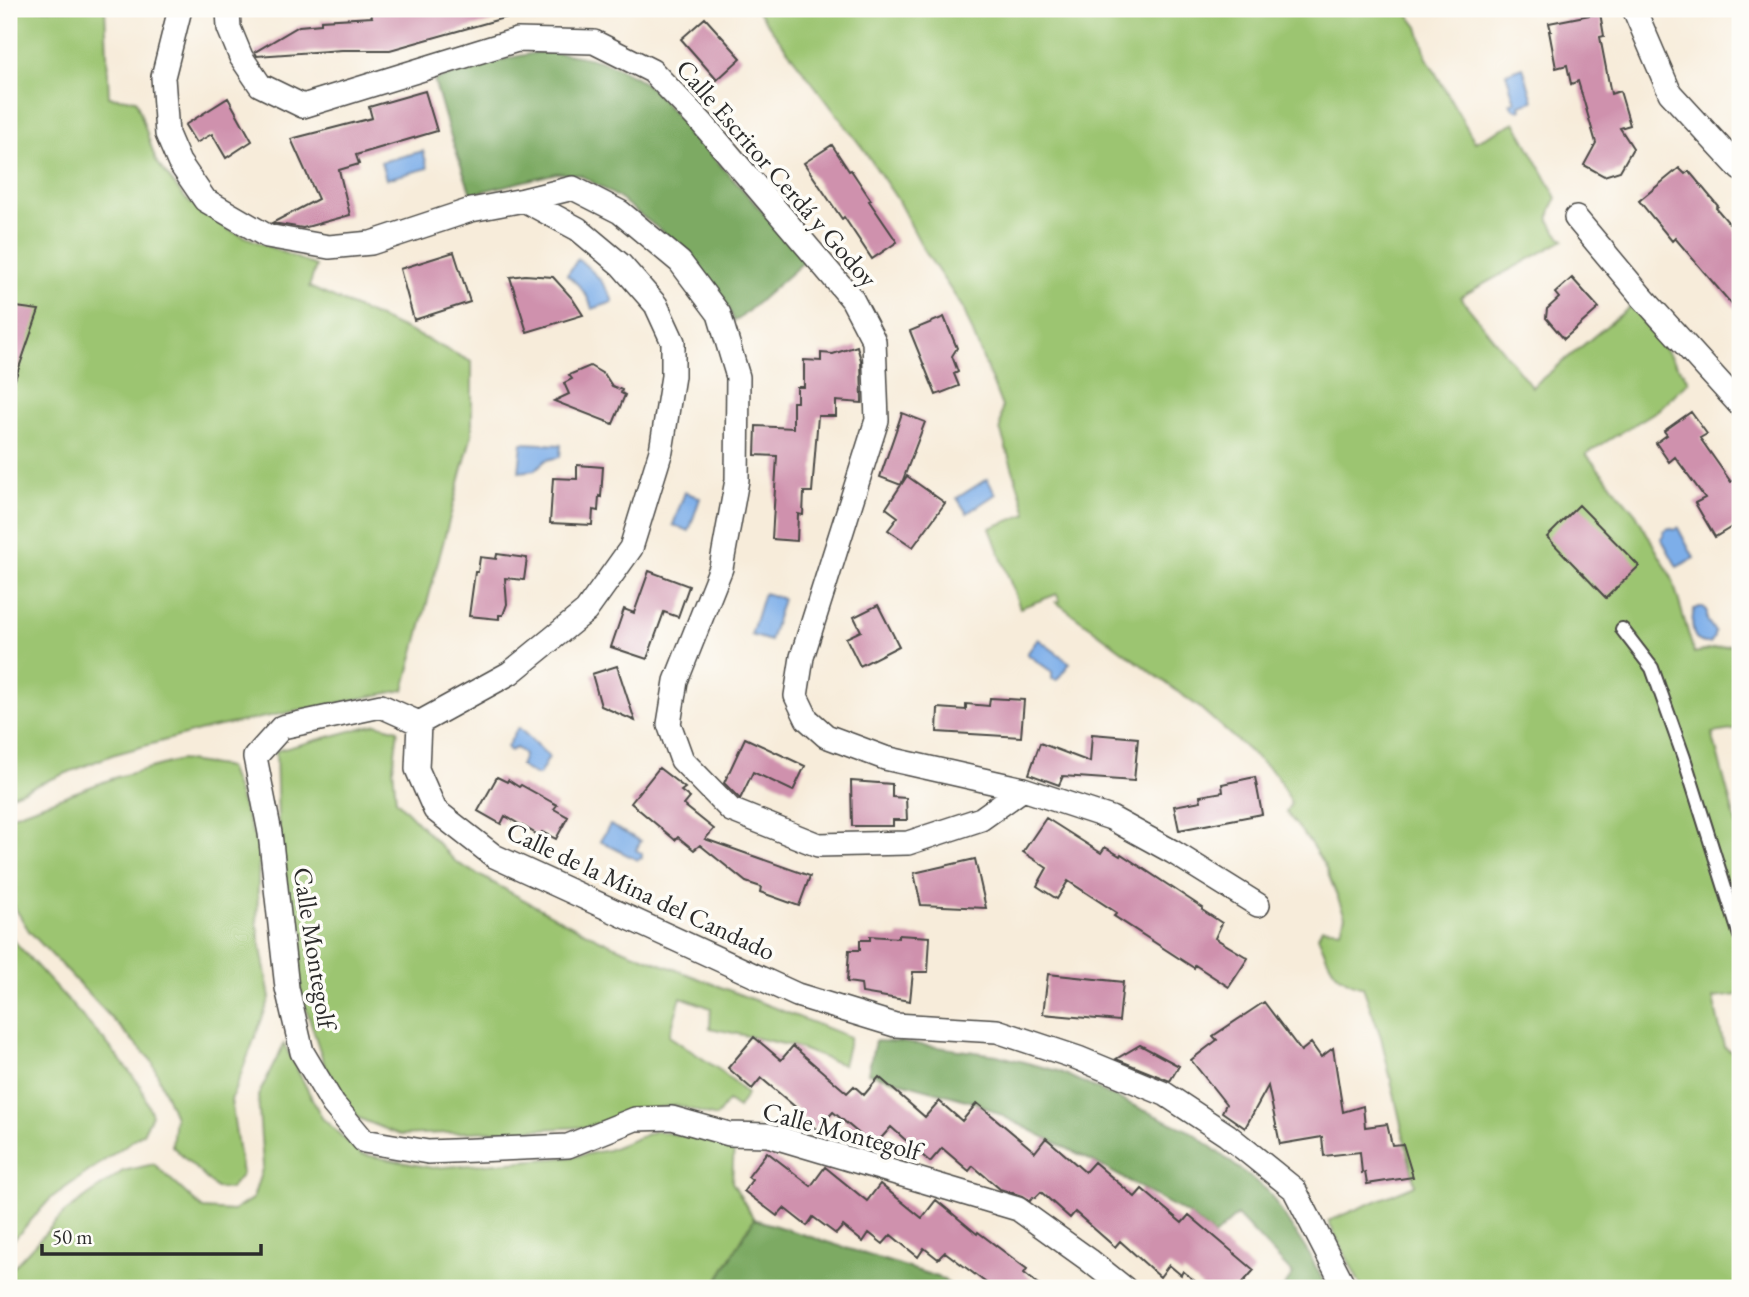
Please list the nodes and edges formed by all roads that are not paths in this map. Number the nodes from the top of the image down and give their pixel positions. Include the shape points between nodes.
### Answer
1 (180, 9) edge
2 (228, 9) edge
3 (1634, 9) edge
4 (1740, 169) edge
5 (524, 200) junction
6 (1576, 218) dead end
7 (1740, 405) edge
8 (1622, 629) dead end
9 (419, 723) junction
10 (1023, 789) junction
11 (1258, 905) dead end
12 (1740, 936) edge
13 (1089, 1260) junction
14 (1092, 1288) edge
15 (1124, 1288) edge
16 (1345, 1288) edge

1 - 5 street via 163,77 167,134 179,162 205,200 267,236 328,247 371,243 471,210
2 - 10 street, Calle Escritor Cerdá y Godoy via 229,28 240,57 260,85 303,106 517,40 594,42 652,71 852,299 874,341 877,420 802,657 796,696 807,719 826,736 886,758
3 - 4 street via 1670,93
5 - 9 street via 578,229 621,265 656,305 673,342 673,376 661,451 631,548 586,611 510,673
5 - 10 street via 573,188 620,212 680,262 719,314 738,377 737,480 721,568 676,681 669,724 682,760 730,810 818,845 908,843 981,819
6 - 7 street
8 - 12 lane via 1652,668
9 - 13 street, Calle Montegolf via 381,706 282,726 255,757 270,833 287,988 302,1052 333,1104 364,1141 428,1153 568,1146 635,1119 672,1118 729,1134 768,1135 1018,1209
9 - 16 street, Calle de la Mina del Candado via 417,769 435,810 494,856 797,995 895,1025 997,1031 1165,1094 1227,1135 1294,1189
10 - 11 street, Calle Escritor Cerdá y Godoy via 1111,818
13 - 14 street
13 - 15 street, Calle Montegolf

